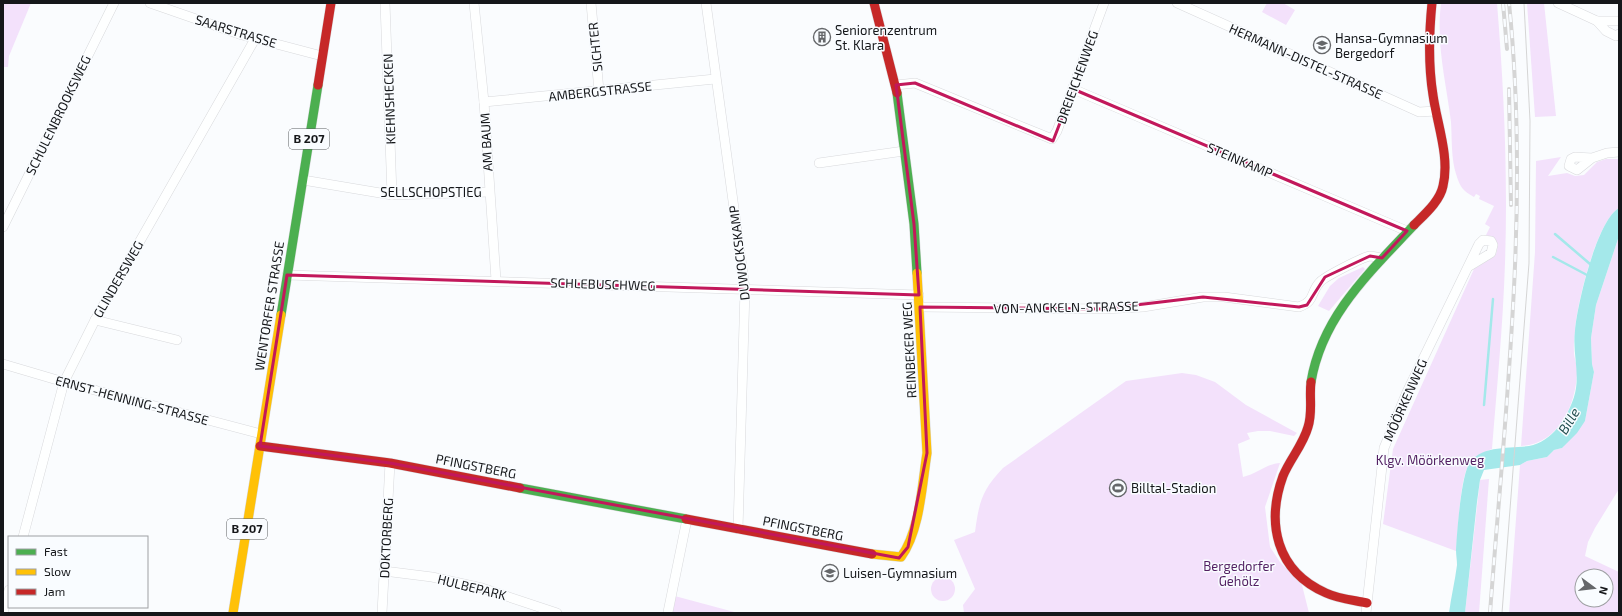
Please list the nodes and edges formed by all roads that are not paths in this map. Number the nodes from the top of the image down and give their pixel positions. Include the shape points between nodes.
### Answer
1 (114, 3) edge
2 (150, 3) edge
3 (331, 3) edge
4 (385, 3) edge
5 (474, 3) edge
6 (590, 3) edge
7 (706, 3) edge
8 (874, 3) edge
9 (1104, 3) edge
10 (1177, 3) edge
11 (1432, 3) edge
12 (1558, 3) edge
13 (1619, 20) edge
14 (1597, 22) junction
15 (1619, 34) edge
16 (254, 39) junction
17 (322, 56) junction
18 (715, 79) junction
19 (896, 85) junction
20 (1073, 89) junction
21 (599, 91) junction
22 (484, 102) junction
23 (1436, 111) junction
24 (904, 151) junction
25 (1619, 152) edge
26 (1592, 158) dead end
27 (819, 163) dead end
28 (303, 180) junction
29 (489, 192) junction
30 (392, 194) junction
31 (3, 227) edge
32 (1407, 231) junction
33 (1382, 258) junction
34 (1468, 267) junction
35 (287, 275) junction
36 (496, 280) junction
37 (745, 289) junction
38 (919, 295) junction
39 (920, 307) junction
40 (94, 320) junction
41 (177, 340) dead end
42 (3, 364) edge
43 (64, 382) junction
44 (261, 434) junction
45 (260, 446) junction
46 (390, 463) junction
47 (687, 519) junction
48 (738, 529) junction
49 (23, 536) edge
50 (908, 547) joint
51 (384, 571) junction
52 (8, 594) edge
53 (1367, 603) junction
54 (668, 612) dead end
55 (3, 613) edge
56 (233, 613) edge
57 (382, 613) edge
58 (557, 613) edge
59 (1366, 613) edge

1 - 31 street, SCHULENBROOKSWEG
2 - 16 street, SAARSTRASSE
3 - 17 street, WENTORFER STRASSE / B 207
4 - 30 street, KIEHNSHECKEN
5 - 22 street, AM BAUM
6 - 21 street, SICHTER
7 - 18 street, DUWOCKSKAMP
8 - 19 street, REINBEKER WEG
9 - 20 street, DREIEICHENWEG
10 - 23 street, HERMANN-DISTEL-STRASSE via 1419,112
11 - 23 street via 1430,57
12 - 14 street
13 - 14 street
14 - 15 street via 1610,34
16 - 17 street, SAARSTRASSE
16 - 40 street, GLINDERSWEG
17 - 28 street, WENTORFER STRASSE / B 207
18 - 21 street, AMBERGSTRASSE
18 - 37 street, DUWOCKSKAMP
19 - 20 street, DREIEICHENWEG via 915,83 1051,140 1055,137
19 - 24 street, REINBEKER WEG
20 - 32 street, STEINKAMP
21 - 22 street, AMBERGSTRASSE
22 - 29 street, AM BAUM
23 - 32 street via 1442,145 1443,187 1437,198
24 - 27 street
24 - 38 street, REINBEKER WEG via 914,224
25 - 26 street
28 - 30 street, SELLSCHOPSTIEG
28 - 35 street, WENTORFER STRASSE / B 207
29 - 30 street, SELLSCHOPSTIEG
29 - 36 street, AM BAUM
32 - 33 street
33 - 39 street, VON-ANCKELN-STRASSE via 1370,256 1325,277 1318,283 1310,301 1299,308 1203,297 1143,307 1102,309
33 - 53 street via 1330,325 1318,351 1311,384 1310,420 1304,439 1284,474 1273,512 1275,533 1288,564 1323,592
34 - 34 street, MÖÖRKENWEG via 1479,244 1487,240 1493,245 1491,252
34 - 53 street, MÖÖRKENWEG via 1407,392 1384,448
35 - 36 street, SCHLEBUSCHWEG
35 - 44 street, WENTORFER STRASSE / B 207
36 - 37 street, SCHLEBUSCHWEG
37 - 38 street, SCHLEBUSCHWEG
37 - 48 street, DUWOCKSKAMP
38 - 39 street, REINBEKER WEG
39 - 50 street, REINBEKER WEG via 927,453 923,485
40 - 41 street
40 - 43 street, GLINDERSWEG
42 - 43 street, ERNST-HENNING-STRASSE
43 - 44 street, ERNST-HENNING-STRASSE
43 - 49 street, GLINDERSWEG
44 - 45 street, WENTORFER STRASSE / B 207
45 - 46 street, PFINGSTBERG
45 - 56 street, WENTORFER STRASSE / B 207
46 - 47 street, PFINGSTBERG
46 - 51 street, DOKTORBERG
47 - 48 street, PFINGSTBERG
47 - 54 street
48 - 50 street, PFINGSTBERG via 889,557 902,556
51 - 57 street, DOKTORBERG
51 - 58 street, HULBEPARK via 432,577 482,588
52 - 55 street
53 - 59 street, MÖÖRKENWEG

